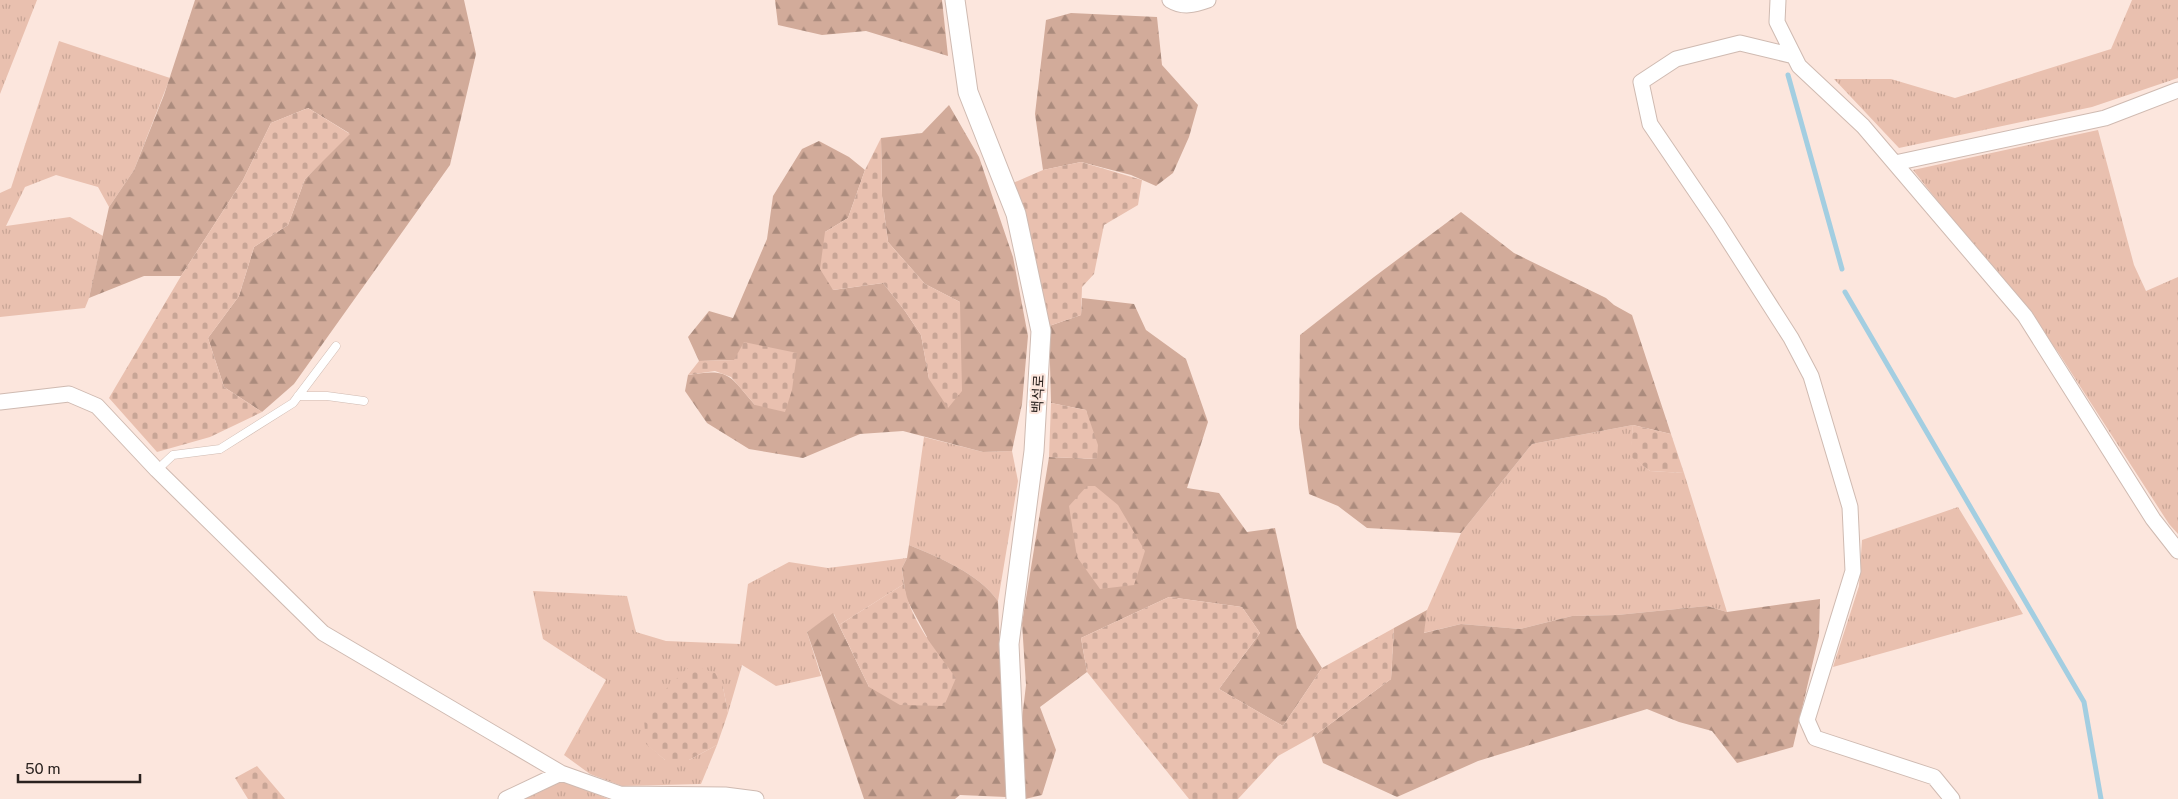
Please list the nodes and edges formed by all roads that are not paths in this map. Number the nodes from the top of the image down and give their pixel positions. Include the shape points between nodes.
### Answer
1 (955, 0) edge
2 (1170, 0) edge
3 (1208, 0) edge
4 (1778, 0) edge
5 (1794, 56) junction
6 (2178, 90) edge
7 (1895, 163) junction
8 (336, 346) dead end
9 (298, 396) junction
10 (364, 401) dead end
11 (0, 402) edge
12 (157, 470) junction
13 (2178, 551) edge
14 (561, 773) junction
15 (506, 799) edge
16 (756, 799) edge
17 (1016, 799) edge
18 (1952, 799) edge

1 - 17 street, 백석로 via 968,92 1016,214 1041,331 1034,451 1009,644
2 - 3 street via 1180,6
4 - 5 street via 1777,22
5 - 7 street via 1799,66 1863,126
5 - 18 street via 1740,43 1676,59 1641,82 1650,124 1791,338 1811,376 1850,507 1853,571 1808,720 1813,732 1816,738 1934,777
6 - 7 street via 2105,118
7 - 13 street via 2025,316 2152,519
8 - 9 lane
9 - 10 lane
9 - 12 lane via 293,403 220,449 173,455
11 - 12 street via 69,394 97,406
12 - 14 street via 323,633
14 - 15 street
14 - 16 street via 620,794 725,795

